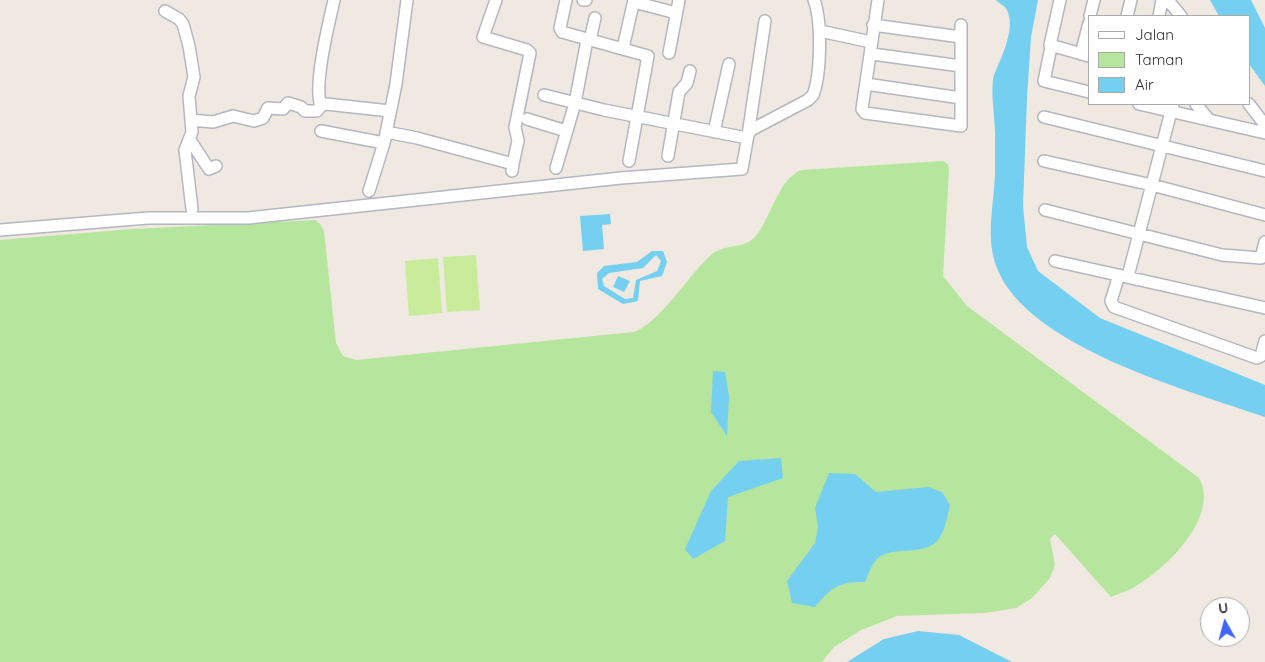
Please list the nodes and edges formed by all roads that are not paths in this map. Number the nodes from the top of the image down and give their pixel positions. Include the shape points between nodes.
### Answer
1 (334, 0) edge
2 (407, 0) edge
3 (496, 0) edge
4 (566, 0) edge
5 (679, 0) edge
6 (814, 0) edge
7 (878, 0) edge
8 (1060, 0) edge
9 (1094, 0) edge
10 (1131, 0) edge
11 (1163, 0) edge
12 (634, 1) edge
13 (165, 11) dead end
14 (676, 13) junction
15 (1090, 15) edge
16 (1127, 15) edge
17 (1159, 15) edge
18 (1180, 15) edge
19 (595, 18) dead end
20 (765, 21) dead end
21 (961, 24) dead end
22 (873, 25) junction
23 (820, 31) junction
24 (1088, 31) edge
25 (961, 37) junction
26 (588, 40) junction
27 (871, 42) junction
28 (1051, 47) junction
29 (623, 48) junction
30 (669, 53) dead end
31 (872, 54) junction
32 (1085, 55) edge
33 (729, 64) dead end
34 (961, 66) junction
35 (690, 71) dead end
36 (866, 84) junction
37 (1088, 92) edge
38 (544, 95) dead end
39 (961, 98) junction
40 (575, 103) junction
41 (1147, 105) edge
42 (1197, 105) edge
43 (1250, 105) edge
44 (320, 106) junction
45 (1172, 108) edge
46 (390, 112) junction
47 (638, 117) junction
48 (1044, 117) dead end
49 (526, 119) dead end
50 (191, 120) junction
51 (1209, 120) junction
52 (674, 125) junction
53 (1265, 125) edge
54 (321, 131) dead end
55 (566, 131) junction
56 (714, 132) junction
57 (1265, 133) edge
58 (748, 136) junction
59 (385, 138) junction
60 (190, 140) junction
61 (1162, 147) junction
62 (668, 156) dead end
63 (629, 161) dead end
64 (1044, 161) dead end
65 (216, 166) dead end
66 (556, 168) dead end
67 (1265, 171) edge
68 (1152, 185) junction
69 (369, 190) dead end
70 (192, 209) dead end
71 (1045, 210) dead end
72 (1265, 216) edge
73 (1265, 225) edge
74 (0, 230) edge
75 (1139, 233) junction
76 (1265, 242) edge
77 (1263, 259) edge
78 (1055, 261) dead end
79 (1124, 275) junction
80 (1265, 308) edge
81 (1265, 341) edge

1 - 44 street via 320,73
2 - 46 street
3 - 59 street via 484,38 530,53 515,127 518,141 512,168 418,138
4 - 26 street via 560,30
5 - 14 street
6 - 23 street
7 - 22 street
8 - 28 street via 1049,40
9 - 15 street
10 - 16 street
11 - 17 street
11 - 18 street
12 - 14 street
12 - 29 street
13 - 50 street via 182,21 190,46 194,77 189,96
14 - 30 street
19 - 26 street
20 - 58 street
21 - 25 street
22 - 25 street
22 - 27 street
23 - 27 street
23 - 58 street via 813,95 756,126
24 - 32 street
25 - 34 street
26 - 29 street
26 - 40 street
27 - 31 street
28 - 32 street
28 - 37 street via 1044,81
29 - 47 street via 649,57
31 - 34 street
31 - 36 street
33 - 56 street
34 - 39 street
35 - 52 street via 687,83 679,92
36 - 39 street
36 - 39 street via 862,109 865,113 961,126
38 - 40 street
40 - 47 street
40 - 55 street
41 - 45 street
42 - 51 street
43 - 53 street
44 - 46 street via 326,104
44 - 50 street via 316,111 304,111 301,106 288,103 283,109 268,107 263,118 256,120 233,116 213,122
45 - 51 street
45 - 61 street
46 - 59 street
47 - 52 street
47 - 63 street
48 - 61 street
49 - 55 street
50 - 60 street
51 - 57 street
52 - 56 street
52 - 62 street
54 - 59 street
55 - 66 street
56 - 58 street
58 - 74 street via 742,169 621,178 248,218 148,218
59 - 69 street
60 - 65 street via 209,169
60 - 70 street via 185,150
61 - 67 street
61 - 68 street
64 - 68 street
68 - 72 street
68 - 75 street
71 - 75 street
72 - 73 street
75 - 77 street via 1222,255
75 - 79 street
76 - 77 street
78 - 79 street
79 - 80 street
79 - 81 street via 1111,300 1114,307 1257,358 1261,356

